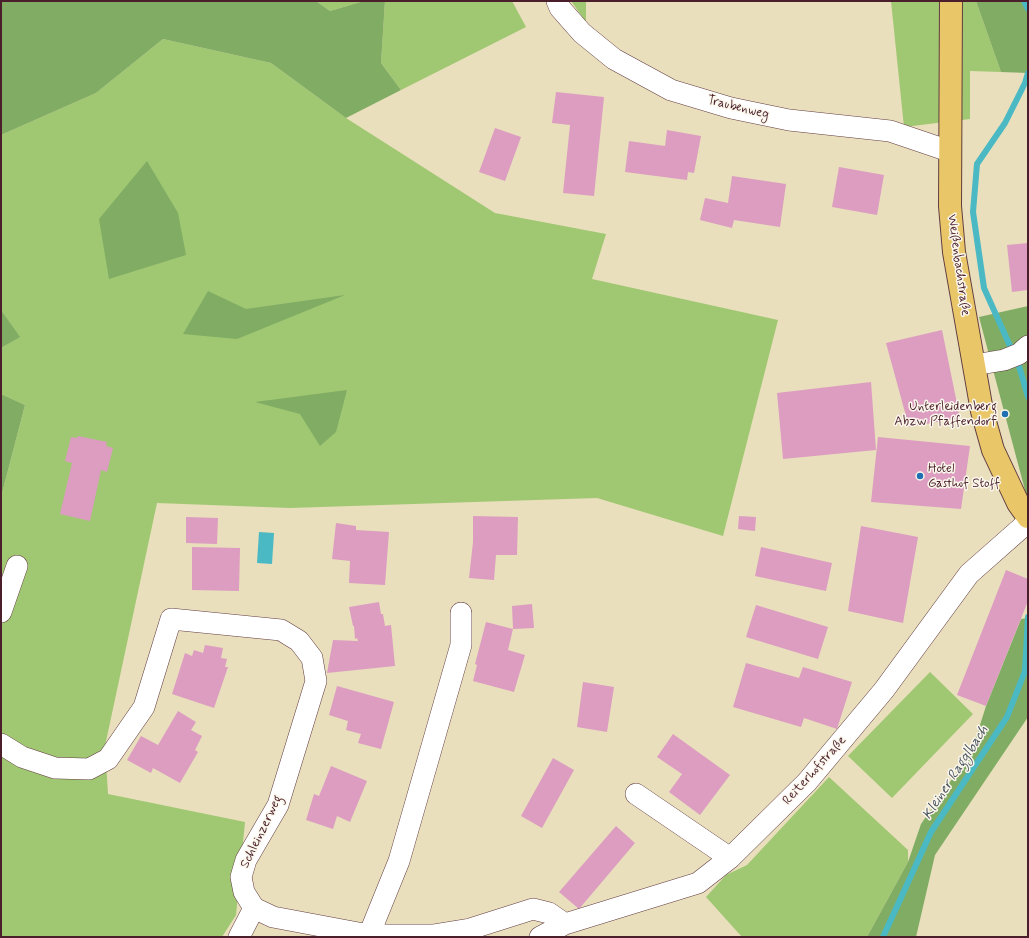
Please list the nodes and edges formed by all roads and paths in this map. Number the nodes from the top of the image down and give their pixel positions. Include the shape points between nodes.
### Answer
1 (558, 1) edge
2 (951, 1) edge
3 (950, 151) junction
4 (1017, 353) edge
5 (974, 365) junction
6 (1028, 517) edge
7 (1028, 522) edge
8 (17, 566) dead end
9 (1, 612) edge
10 (461, 613) dead end
11 (1, 744) edge
12 (636, 794) dead end
13 (730, 858) junction
14 (254, 908) junction
15 (564, 924) junction
16 (369, 935) junction
17 (238, 937) edge
18 (540, 937) edge

1 - 3 street, Traubenweg via 560,8 582,33 614,59 671,90 731,108 789,120 890,131
2 - 3 main road, Weißenbachstraße
3 - 5 main road, Weißenbachstraße via 950,206 954,252
4 - 5 street
5 - 6 main road, Weißenbachstraße via 982,411 993,450 1018,503
7 - 13 street, Reiterhofstraße via 969,574 884,690 812,777
8 - 9 street
10 - 16 street via 460,645 399,861
11 - 14 street, Schleinzerweg via 22,758 55,768 89,769 108,759 144,707 171,619 281,630 299,641 312,658 316,681 278,805 246,860 241,877 244,892
12 - 13 street
13 - 15 street, Reiterhofstraße via 698,882
14 - 16 street via 273,917
14 - 17 street
15 - 16 street via 549,913 533,910 470,929 432,935
15 - 18 street, Reiterhofstraße

